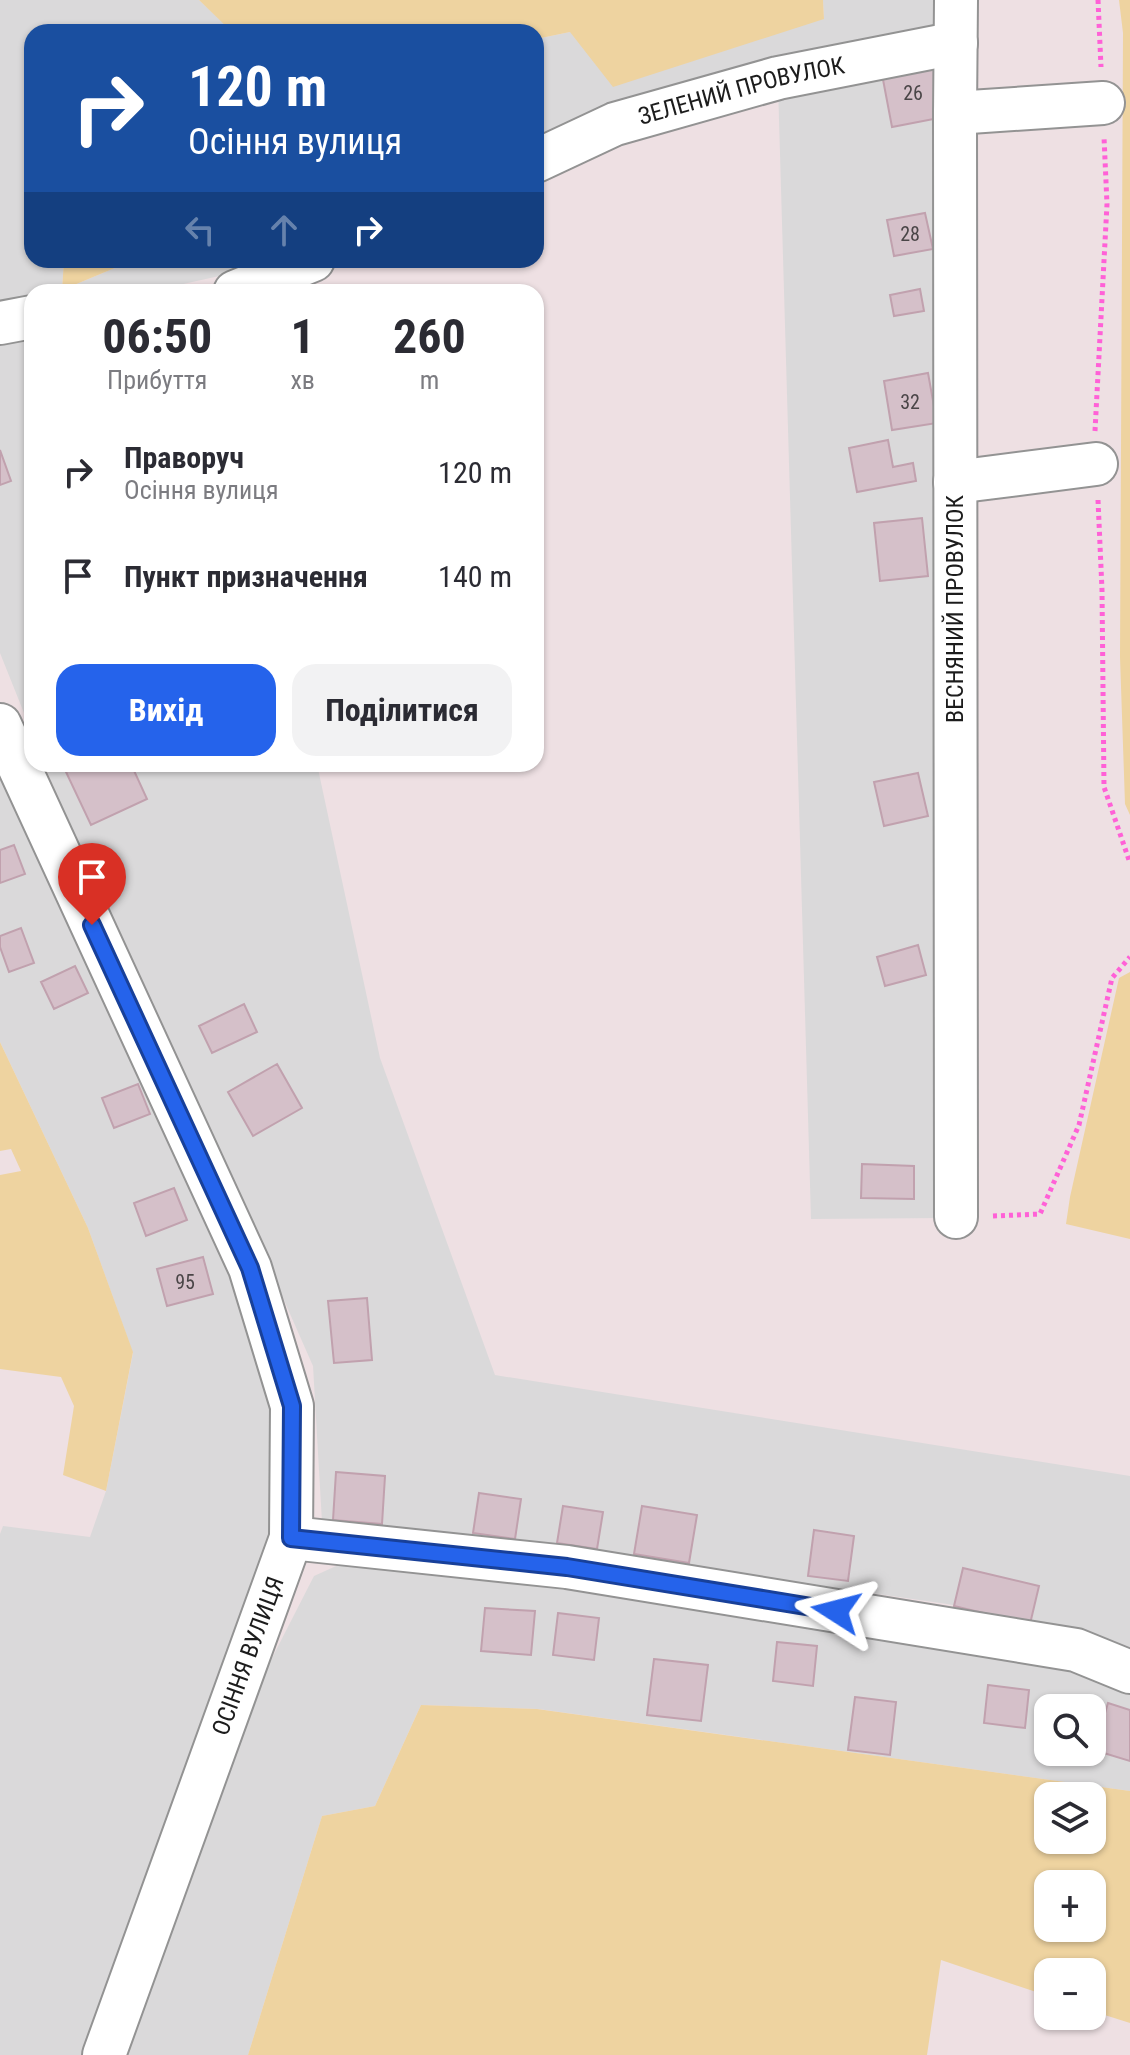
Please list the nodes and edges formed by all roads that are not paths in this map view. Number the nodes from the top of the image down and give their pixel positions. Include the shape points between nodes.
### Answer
1 (956, 0) edge
2 (956, 43) junction
3 (1103, 103) dead end
4 (955, 113) junction
5 (544, 157) edge
6 (294, 268) edge
7 (254, 284) edge
8 (24, 318) edge
9 (0, 323) edge
10 (1096, 464) dead end
11 (955, 482) junction
12 (0, 725) edge
13 (956, 1217) road end
14 (291, 1538) junction
15 (1130, 1672) edge
16 (104, 2055) edge

1 - 2 street, ВЕСНЯНИЙ ПРОВУЛОК
2 - 4 street, ВЕСНЯНИЙ ПРОВУЛОК
2 - 5 street, ЗЕЛЕНИЙ ПРОВУЛОК via 778,78 615,124
3 - 4 street
4 - 11 street, ВЕСНЯНИЙ ПРОВУЛОК
6 - 7 street
8 - 9 street
10 - 11 street
11 - 13 street, ВЕСНЯНИЙ ПРОВУЛОК
12 - 14 street, ОСІННЯ ВУЛИЦЯ via 250,1268 292,1406
14 - 15 street via 567,1567 1076,1650
14 - 16 street, ОСІННЯ ВУЛИЦЯ

